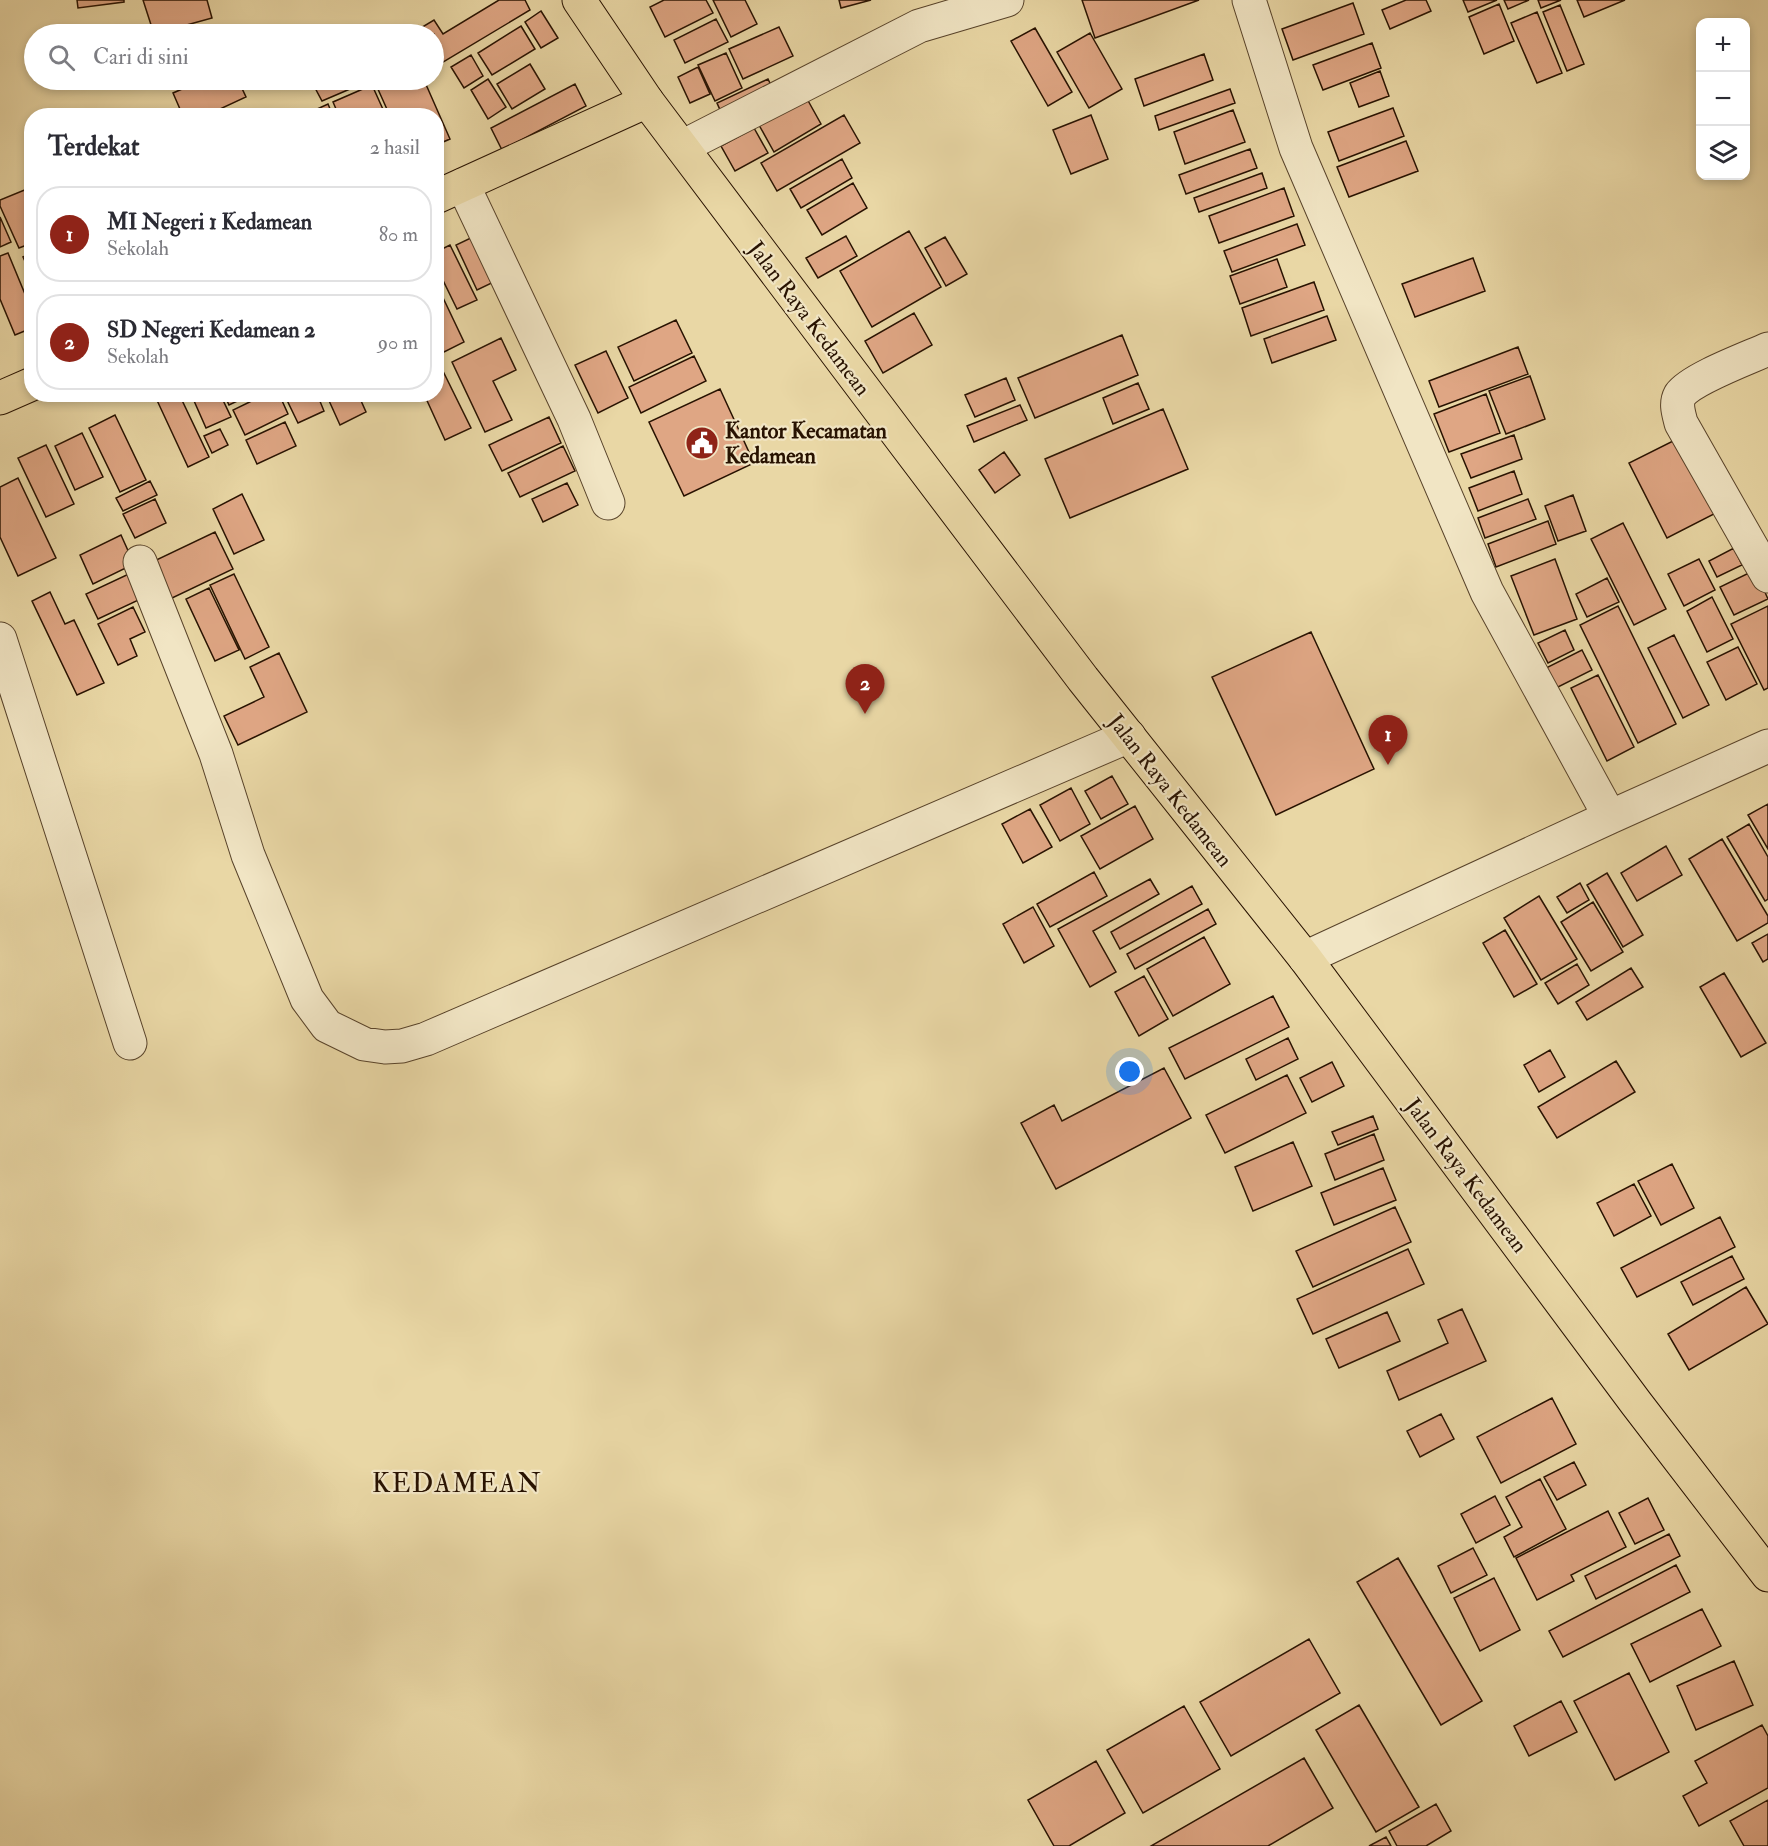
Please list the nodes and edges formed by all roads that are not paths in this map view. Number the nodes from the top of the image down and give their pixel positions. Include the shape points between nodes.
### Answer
1 (579, 0) edge
2 (1007, 0) edge
3 (1249, 0) edge
4 (647, 101) junction
5 (682, 147) junction
6 (450, 191) edge
7 (1768, 349) edge
8 (24, 388) edge
9 (0, 398) edge
10 (608, 504) dead end
11 (140, 562) dead end
12 (1768, 576) edge
13 (0, 639) edge
14 (1129, 736) junction
15 (1768, 746) edge
16 (1610, 816) junction
17 (1305, 958) junction
18 (130, 1043) dead end
19 (1768, 1575) edge

1 - 4 main road, Jalan Raya Kedamean
2 - 5 street via 920,26
3 - 16 street via 1296,148 1487,592
4 - 5 main road, Jalan Raya Kedamean
4 - 6 main road
5 - 14 main road, Jalan Raya Kedamean
6 - 10 street via 574,419
7 - 12 street via 1694,383 1677,403 1681,423
8 - 9 main road
11 - 14 street via 216,754 248,855 307,999 327,1026 364,1044 402,1046 426,1040
13 - 18 street
14 - 17 main road, Jalan Raya Kedamean
15 - 16 street
16 - 17 street
17 - 19 main road, Jalan Raya Kedamean

